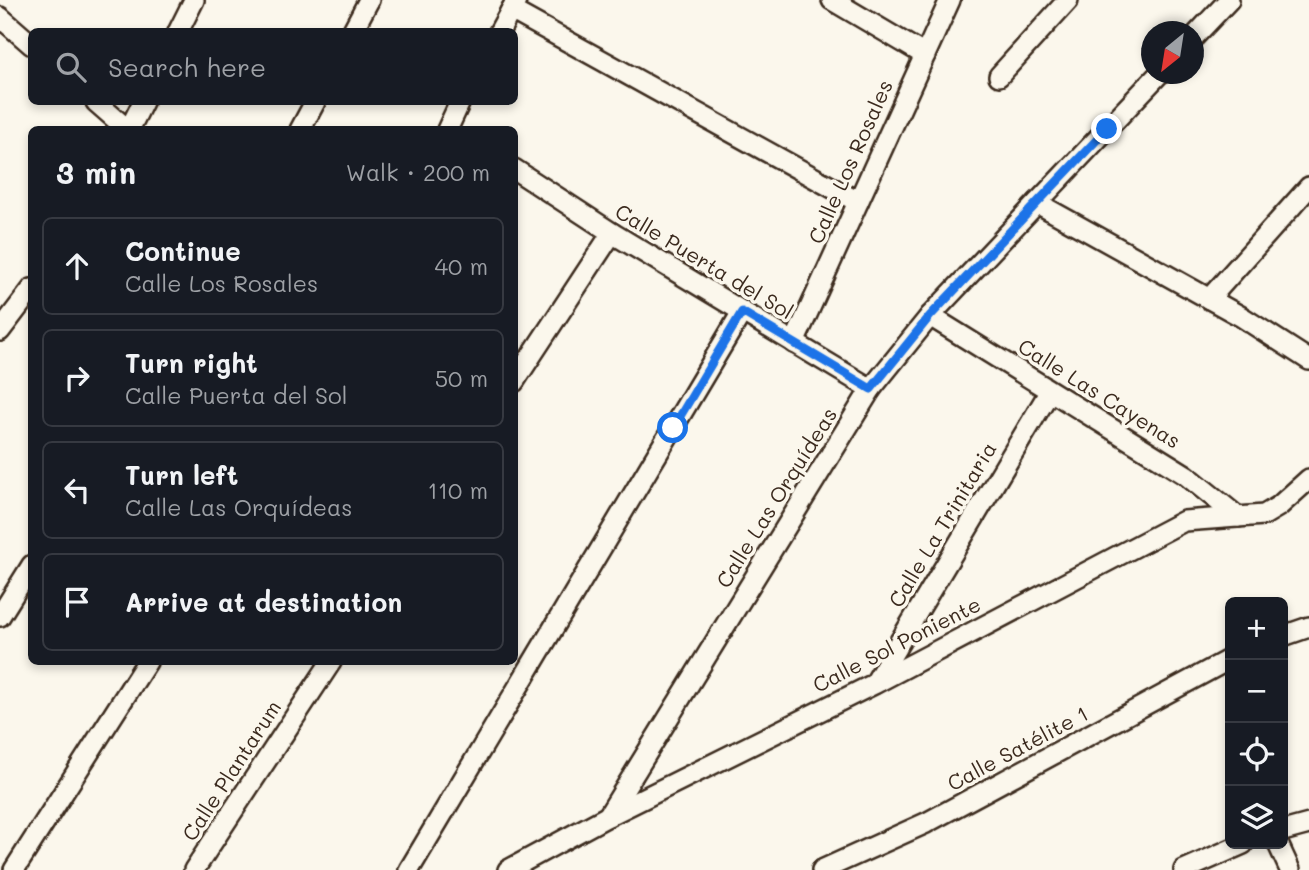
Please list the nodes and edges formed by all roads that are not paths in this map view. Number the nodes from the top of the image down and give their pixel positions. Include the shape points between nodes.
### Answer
1 (194, 0) edge
2 (369, 0) edge
3 (832, 0) edge
4 (950, 0) edge
5 (1068, 0) edge
6 (1229, 0) edge
7 (514, 5) edge
8 (3, 26) edge
9 (1204, 26) edge
10 (180, 28) edge
11 (354, 28) edge
12 (501, 28) edge
13 (28, 42) edge
14 (925, 55) junction
15 (999, 76) dead end
16 (1150, 84) edge
17 (99, 105) edge
18 (141, 105) edge
19 (313, 105) edge
20 (458, 105) edge
21 (123, 126) edge
22 (130, 126) edge
23 (302, 126) edge
24 (445, 126) edge
25 (518, 172) edge
26 (1309, 187) edge
27 (858, 202) junction
28 (1037, 203) junction
29 (612, 233) junction
30 (28, 294) edge
31 (1209, 299) junction
32 (742, 312) junction
33 (930, 316) junction
34 (0, 331) edge
35 (794, 343) junction
36 (1309, 360) edge
37 (518, 376) edge
38 (871, 389) junction
39 (1051, 391) junction
40 (1309, 479) edge
41 (1238, 517) junction
42 (28, 571) edge
43 (0, 616) edge
44 (1309, 627) edge
45 (1288, 634) edge
46 (1228, 660) edge
47 (145, 665) edge
48 (329, 665) edge
49 (874, 684) junction
50 (608, 816) junction
51 (1309, 824) edge
52 (1288, 830) edge
53 (1232, 849) edge
54 (1280, 849) edge
55 (13, 870) edge
56 (194, 870) edge
57 (409, 870) edge
58 (508, 870) edge
59 (822, 870) edge
60 (1184, 870) edge
61 (1290, 870) edge

1 - 10 street
2 - 11 street
3 - 14 street
4 - 14 street, Calle Los Rosales
5 - 15 street
6 - 9 street
7 - 12 street
7 - 27 street
8 - 13 street
14 - 27 street, Calle Los Rosales
16 - 28 street, Calle Las Orquídeas
17 - 21 street
18 - 22 street
19 - 23 street
20 - 24 street
25 - 29 street, Calle Puerta del Sol
26 - 31 street
27 - 35 street, Calle Los Rosales
28 - 31 street
28 - 33 street, Calle Las Orquídeas
29 - 32 street, Calle Puerta del Sol
29 - 37 street
30 - 34 street
31 - 36 street
32 - 35 street, Calle Puerta del Sol
32 - 57 street
33 - 38 street, Calle Las Orquídeas
33 - 39 street, Calle Las Cayenas
35 - 38 street, Calle Puerta del Sol
38 - 50 street, Calle Las Orquídeas
39 - 41 street, Calle Las Cayenas via 1186,475
39 - 49 street, Calle La Trinitaria
40 - 41 street, Calle Sol Poniente via 1264,515
41 - 49 street, Calle Sol Poniente via 1184,521
42 - 43 street
44 - 45 street
46 - 59 street, Calle Satélite 1 via 926,823
47 - 55 street
48 - 56 street, Calle Plantarum
49 - 50 street, Calle Sol Poniente
50 - 58 street, Calle Sol Poniente
51 - 52 street
53 - 60 street
54 - 61 street

